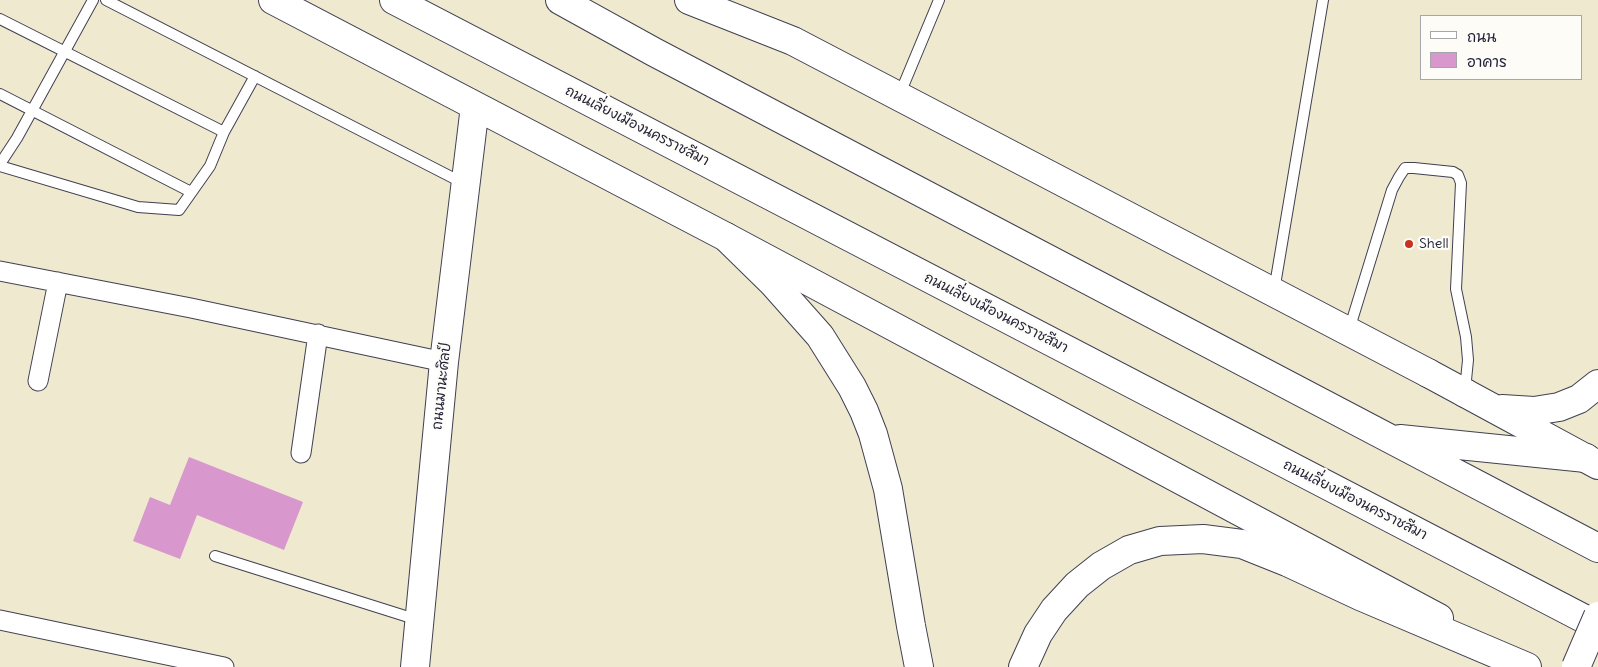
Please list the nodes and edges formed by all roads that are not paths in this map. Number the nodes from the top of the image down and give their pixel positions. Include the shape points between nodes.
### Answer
1 (93, 0) edge
2 (106, 0) edge
3 (273, 0) edge
4 (394, 0) edge
5 (560, 0) edge
6 (689, 0) edge
7 (714, 0) edge
8 (939, 0) edge
9 (1323, 0) edge
10 (0, 19) edge
11 (793, 41) junction
12 (64, 52) junction
13 (255, 76) junction
14 (0, 94) edge
15 (899, 96) junction
16 (475, 106) junction
17 (32, 111) junction
18 (224, 132) junction
19 (0, 165) edge
20 (466, 184) junction
21 (191, 192) junction
22 (726, 237) junction
23 (0, 272) edge
24 (58, 282) junction
25 (1274, 292) junction
26 (1349, 331) junction
27 (318, 334) junction
28 (444, 362) junction
29 (38, 381) dead end
30 (1598, 384) edge
31 (1465, 393) junction
32 (1493, 408) junction
33 (1386, 438) junction
34 (301, 453) dead end
35 (1592, 462) edge
36 (1598, 548) edge
37 (215, 556) dead end
38 (1598, 616) edge
39 (0, 620) edge
40 (419, 621) junction
41 (1598, 626) edge
42 (224, 667) edge
43 (415, 667) edge
44 (919, 667) edge
45 (1024, 667) edge
46 (1529, 667) edge
47 (1576, 667) edge

1 - 12 lane
2 - 13 lane
3 - 16 main road
4 - 41 main road, ถนนเลี่ยงเมืองนครราชสีมา
5 - 33 main road
6 - 11 main road
7 - 11 main road
8 - 15 lane
9 - 25 lane
10 - 12 lane
11 - 15 main road
12 - 17 lane
12 - 18 lane
13 - 18 lane
13 - 20 lane
14 - 17 lane
15 - 25 main road
16 - 20 main road, ถนนมานะศิลป์
16 - 22 main road
17 - 19 lane
17 - 21 lane
18 - 21 lane via 210,166
19 - 21 lane via 138,207 179,210
20 - 28 main road, ถนนมานะศิลป์
22 - 44 main road via 779,289 820,336 864,412 888,489
22 - 46 main road
23 - 24 street
24 - 27 street
24 - 29 street
25 - 26 main road
26 - 31 main road
26 - 31 lane via 1399,176 1405,168 1453,172 1461,183 1456,289 1468,360
27 - 28 street
27 - 34 street
28 - 40 main road, ถนนมานะศิลป์
30 - 32 main road via 1579,399 1559,407 1534,411
31 - 32 main road
32 - 35 main road
33 - 35 main road
33 - 36 main road
37 - 40 lane
38 - 47 main road, bridge
39 - 42 street
40 - 43 main road, ถนนมานะศิลป์
45 - 46 main road via 1038,634 1054,610 1077,585 1101,566 1129,550 1160,541 1203,539 1251,547

